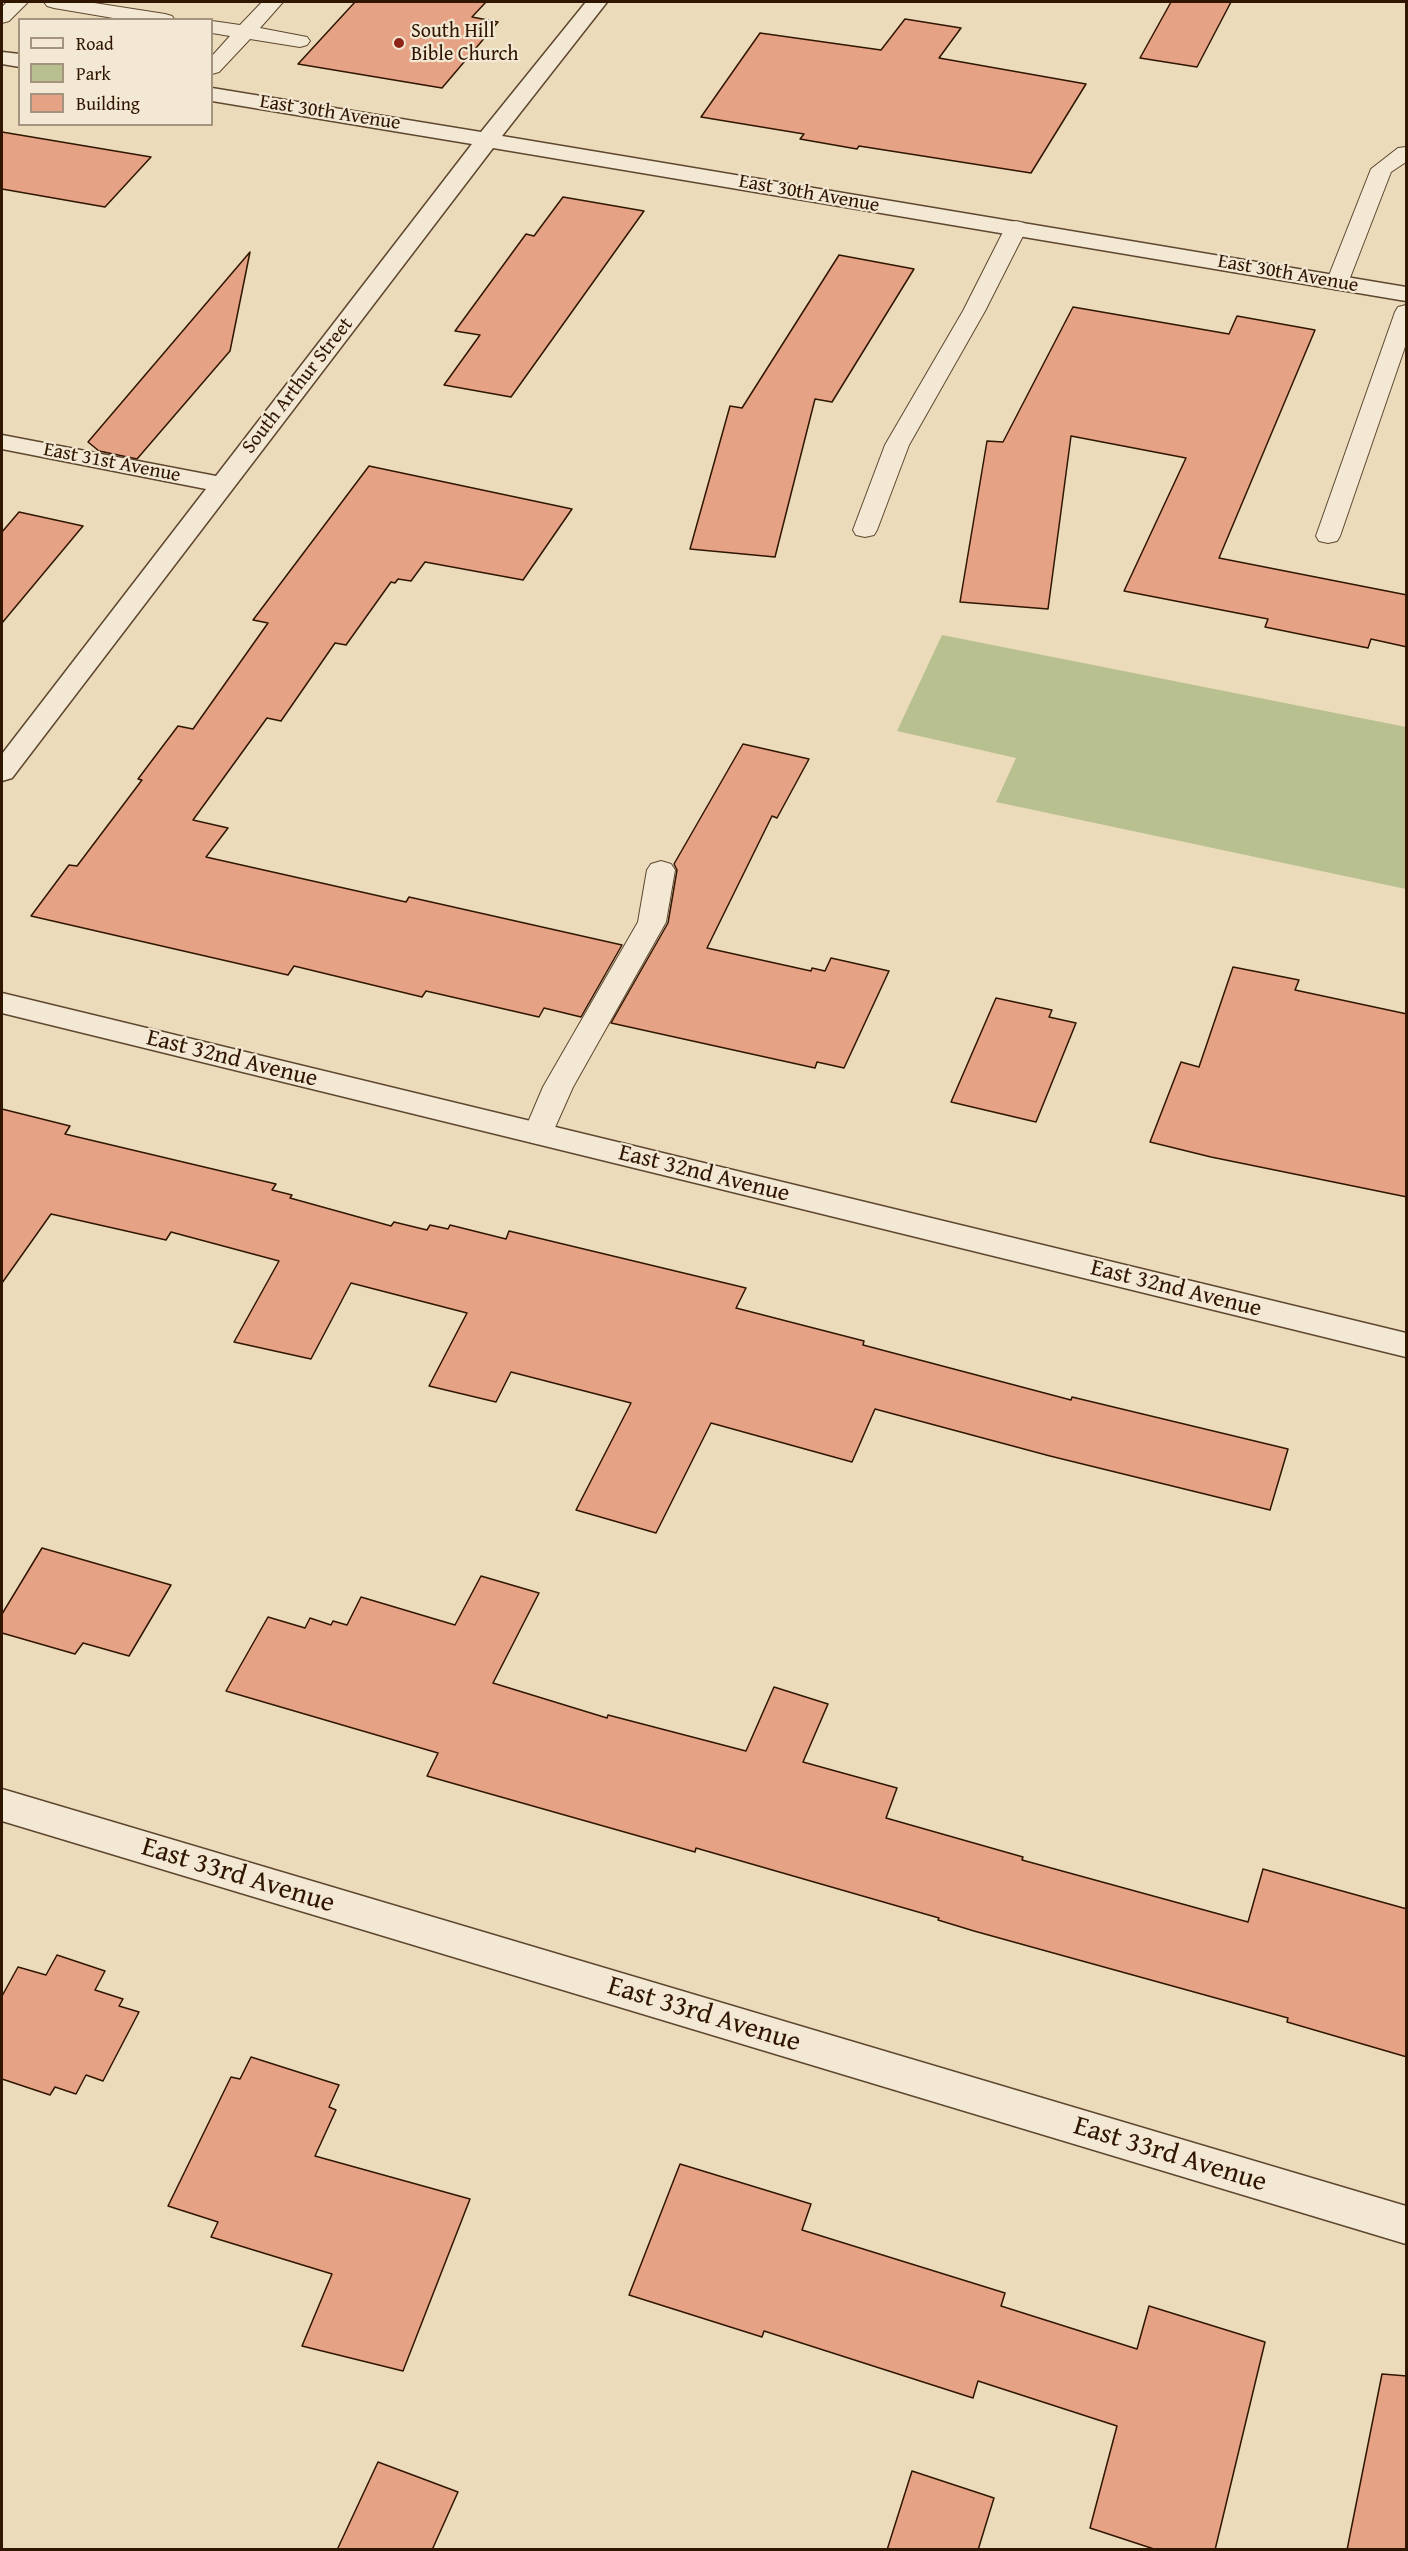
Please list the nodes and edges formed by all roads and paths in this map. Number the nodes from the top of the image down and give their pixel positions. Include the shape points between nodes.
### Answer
1 (18, 2) edge
2 (54, 2) edge
3 (273, 2) edge
4 (597, 2) edge
5 (2, 16) edge
6 (153, 18) edge
7 (213, 27) edge
8 (245, 32) junction
9 (300, 41) dead end
10 (2, 58) edge
11 (18, 61) edge
12 (213, 67) edge
13 (213, 94) edge
14 (488, 140) junction
15 (1407, 153) edge
16 (1016, 228) junction
17 (1337, 283) junction
18 (1407, 294) edge
19 (1407, 312) edge
20 (2, 442) edge
21 (222, 485) junction
22 (866, 530) dead end
23 (1328, 536) dead end
24 (2, 772) edge
25 (660, 870) dead end
26 (2, 1003) edge
27 (538, 1134) junction
28 (1407, 1345) edge
29 (2, 1805) edge
30 (1407, 2225) edge

1 - 5 lane
2 - 6 lane
3 - 8 lane
4 - 14 street, South Arthur Street
7 - 8 lane
8 - 9 lane
8 - 12 lane
10 - 11 street
13 - 14 street, East 30th Avenue
14 - 16 street, East 30th Avenue
14 - 21 street, South Arthur Street
15 - 17 lane via 1382,169
16 - 17 street, East 30th Avenue
16 - 22 lane via 974,311 897,445
17 - 18 street, East 30th Avenue
19 - 23 lane
20 - 21 street, East 31st Avenue
21 - 24 street, South Arthur Street
25 - 27 lane via 652,922 558,1087
26 - 27 street, East 32nd Avenue
27 - 28 street, East 32nd Avenue
29 - 30 street, East 33rd Avenue

